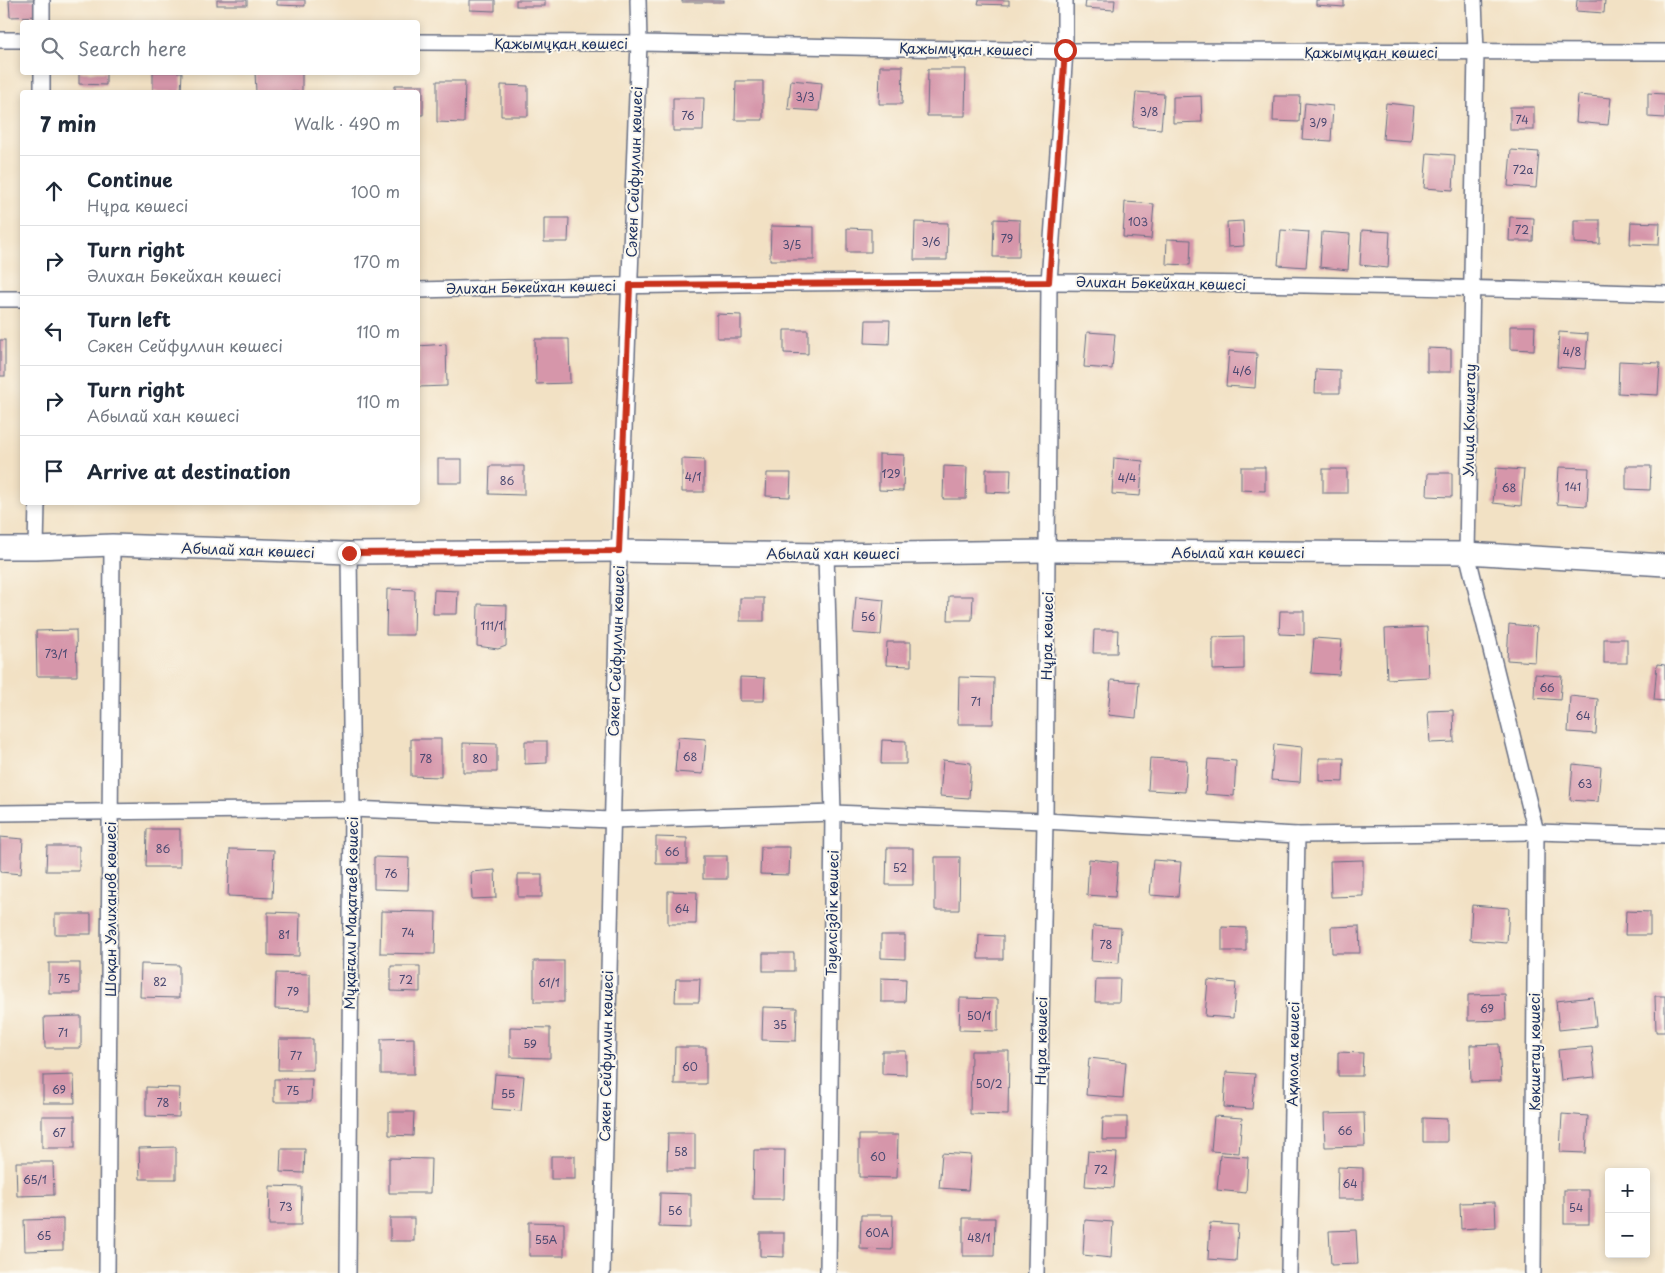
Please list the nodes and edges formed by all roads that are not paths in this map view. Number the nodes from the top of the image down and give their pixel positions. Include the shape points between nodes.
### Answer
1 (42, 0) edge
2 (638, 0) edge
3 (1065, 0) edge
4 (1474, 0) edge
5 (42, 20) edge
6 (0, 40) edge
7 (20, 40) edge
8 (420, 42) edge
9 (639, 43) junction
10 (1065, 50) junction
11 (1476, 52) junction
12 (1665, 52) edge
13 (42, 75) edge
14 (42, 90) edge
15 (1049, 282) junction
16 (630, 285) junction
17 (1472, 288) junction
18 (420, 290) edge
19 (1665, 294) edge
20 (0, 299) edge
21 (20, 299) edge
22 (37, 505) edge
23 (112, 545) junction
24 (0, 548) edge
25 (36, 548) junction
26 (619, 551) junction
27 (1048, 551) junction
28 (349, 553) junction
29 (1467, 553) junction
30 (826, 554) junction
31 (1665, 565) edge
32 (352, 809) junction
33 (111, 812) junction
34 (0, 813) edge
35 (832, 813) junction
36 (611, 820) junction
37 (1045, 821) junction
38 (1536, 832) junction
39 (1297, 835) junction
40 (1665, 836) edge
41 (107, 1273) edge
42 (348, 1273) edge
43 (602, 1273) edge
44 (828, 1273) edge
45 (1036, 1273) edge
46 (1290, 1273) edge
47 (1533, 1273) edge

1 - 5 street
2 - 9 street, Сәкен Сейфуллин көшесі
3 - 10 street, Нұра көшесі
4 - 11 street, Улица Кокшетау
6 - 7 street
8 - 9 street, Қажымұқан көшесі
9 - 10 street, Қажымұқан көшесі
9 - 16 street, Сәкен Сейфуллин көшесі
10 - 11 street, Қажымұқан көшесі
10 - 15 street, Нұра көшесі
11 - 12 street, Қажымұқан көшесі
11 - 17 street, Улица Кокшетау
13 - 14 street
15 - 16 street, Әлихан Бөкейхан көшесі
15 - 17 street, Әлихан Бөкейхан көшесі
15 - 27 street, Нұра көшесі
16 - 18 street, Әлихан Бөкейхан көшесі
16 - 26 street, Сәкен Сейфуллин көшесі
17 - 19 street, Әлихан Бөкейхан көшесі
17 - 29 street, Улица Кокшетау
20 - 21 street
22 - 25 street
23 - 25 street, Абылай хан көшесі
23 - 28 street, Абылай хан көшесі
23 - 33 street, Шоқан Уәлиханов көшесі
24 - 25 street, Абылай хан көшесі
26 - 28 street, Абылай хан көшесі
26 - 30 street, Абылай хан көшесі
26 - 36 street, Сәкен Сейфуллин көшесі
27 - 29 street, Абылай хан көшесі
27 - 30 street, Абылай хан көшесі
27 - 37 street, Нұра көшесі
28 - 32 street, Мұқағали Мақатаев көшесі
29 - 31 street, Абылай хан көшесі
29 - 38 street, Улица Кокшетау
30 - 35 street, Тәуелсіздік көшесі
32 - 33 street
32 - 36 street
32 - 42 street, Мұқағали Мақатаев көшесі
33 - 34 street
33 - 41 street, Шоқан Уәлиханов көшесі
35 - 36 street
35 - 37 street
35 - 44 street, Тәуелсіздік көшесі
36 - 43 street, Сәкен Сейфуллин көшесі
37 - 39 street
37 - 45 street, Нұра көшесі
38 - 39 street
38 - 40 street
38 - 47 street, Көкшетау көшесі
39 - 46 street, Ақмола көшесі

